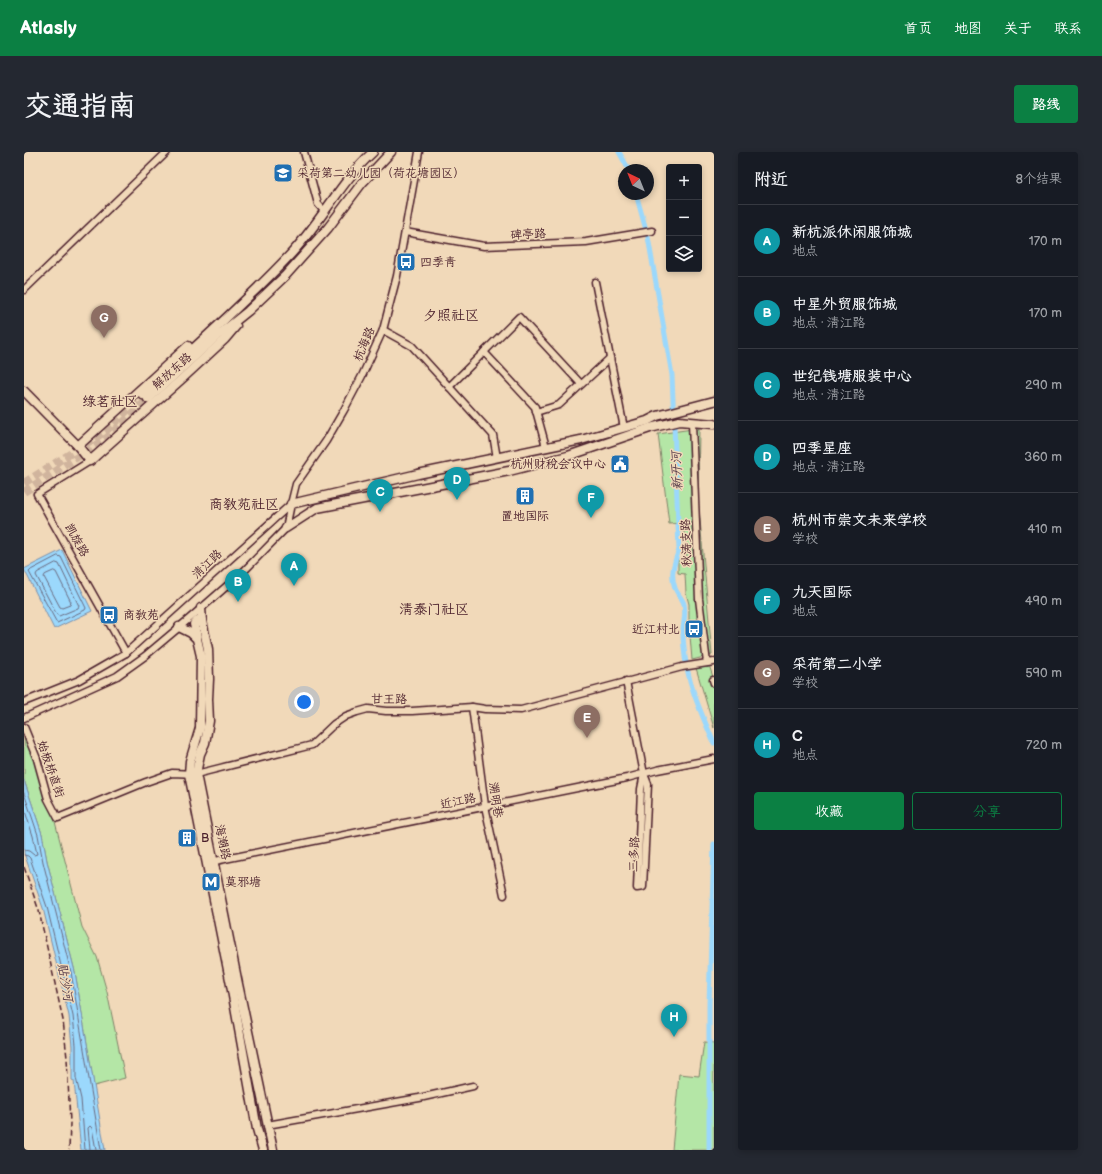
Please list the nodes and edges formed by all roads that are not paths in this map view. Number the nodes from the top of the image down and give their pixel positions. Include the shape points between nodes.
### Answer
1 (167, 152) edge
2 (304, 152) edge
3 (373, 152) edge
4 (391, 152) edge
5 (419, 152) edge
6 (325, 212) junction
7 (652, 231) dead end
8 (405, 232) junction
9 (595, 282) dead end
10 (24, 290) edge
11 (241, 303) junction
12 (248, 311) junction
13 (383, 330) junction
14 (484, 352) junction
15 (610, 358) junction
16 (581, 384) junction
17 (449, 387) junction
18 (24, 391) edge
19 (714, 401) edge
20 (536, 412) junction
21 (692, 423) junction
22 (648, 424) junction
23 (714, 424) edge
24 (624, 428) junction
25 (78, 446) junction
26 (546, 447) junction
27 (497, 458) junction
28 (90, 461) junction
29 (291, 504) junction
30 (286, 528) junction
31 (201, 608) junction
32 (202, 621) junction
33 (179, 628) junction
34 (197, 639) junction
35 (126, 653) junction
36 (707, 662) junction
37 (714, 662) edge
38 (626, 681) junction
39 (24, 702) edge
40 (472, 707) junction
41 (24, 718) edge
42 (24, 727) edge
43 (714, 759) edge
44 (192, 774) junction
45 (644, 774) junction
46 (485, 806) junction
47 (58, 818) joint
48 (214, 861) junction
49 (205, 863) junction
50 (504, 895) dead end
51 (473, 1086) dead end
52 (267, 1125) junction
53 (262, 1150) edge
54 (273, 1150) edge

1 - 10 street
2 - 6 street via 318,204
3 - 6 main road, 解放东路 via 350,177
4 - 12 main road, 解放东路 via 362,183 308,252
5 - 8 street, 杭海路
6 - 11 main road, 解放东路 via 290,256
7 - 8 street, 碑亭路 via 586,242 484,246
8 - 13 street, 杭海路
9 - 15 street
11 - 12 main road, 解放东路 via 146,397
11 - 25 main road, 解放东路 via 220,316
12 - 28 main road, 解放东路 via 225,339
13 - 17 street via 412,346
13 - 29 street, 杭海路 via 344,410 296,484
14 - 16 street via 519,317
14 - 17 street
14 - 20 street via 535,407
15 - 16 street
15 - 24 street
16 - 20 street via 559,405
17 - 27 street via 493,435
18 - 25 main road
19 - 22 main road via 657,416
20 - 26 street
21 - 22 main road via 679,421
21 - 23 main road
21 - 36 street, 秋涛支路 via 699,599
22 - 24 main road, 清江路
22 - 30 main road via 568,456 509,471 317,508
24 - 26 main road, 清江路
25 - 28 main road
26 - 27 main road, 清江路
27 - 29 main road, 清江路
28 - 35 street, 凯旋路 via 37,494
29 - 30 street, 杭海路
29 - 35 street, 清江路
30 - 31 street
31 - 32 main road, 海潮路
31 - 33 street
32 - 34 main road, 海潮路 via 198,620 194,624
32 - 44 main road, 海潮路 via 208,649 208,721 205,743
33 - 34 main road
33 - 41 street via 116,676
34 - 44 main road, 海潮路 via 201,656 201,722 190,761
35 - 39 street, 清江路 via 79,680
36 - 37 street, 甘王路
36 - 38 street, 甘王路
38 - 40 street, 甘王路 via 521,710
38 - 45 street, 三多路
40 - 44 street, 甘王路 via 412,711 368,709 346,716 312,745
40 - 46 street, 溯明巷
42 - 47 street, 始板桥直街 via 37,759 48,799
43 - 45 street, 近江路
44 - 47 street, 甘王路 via 172,773
44 - 48 main road, 海潮路
44 - 49 main road, 海潮路
45 - 45 street, 三多路 via 641,789 637,888 643,887 648,784
45 - 46 street, 近江路
46 - 48 street, 近江路
46 - 50 street, 溯明巷
48 - 49 street, 近江路
48 - 52 main road, 海潮路
49 - 53 main road, 海潮路
51 - 52 street
52 - 54 main road, 海潮路

